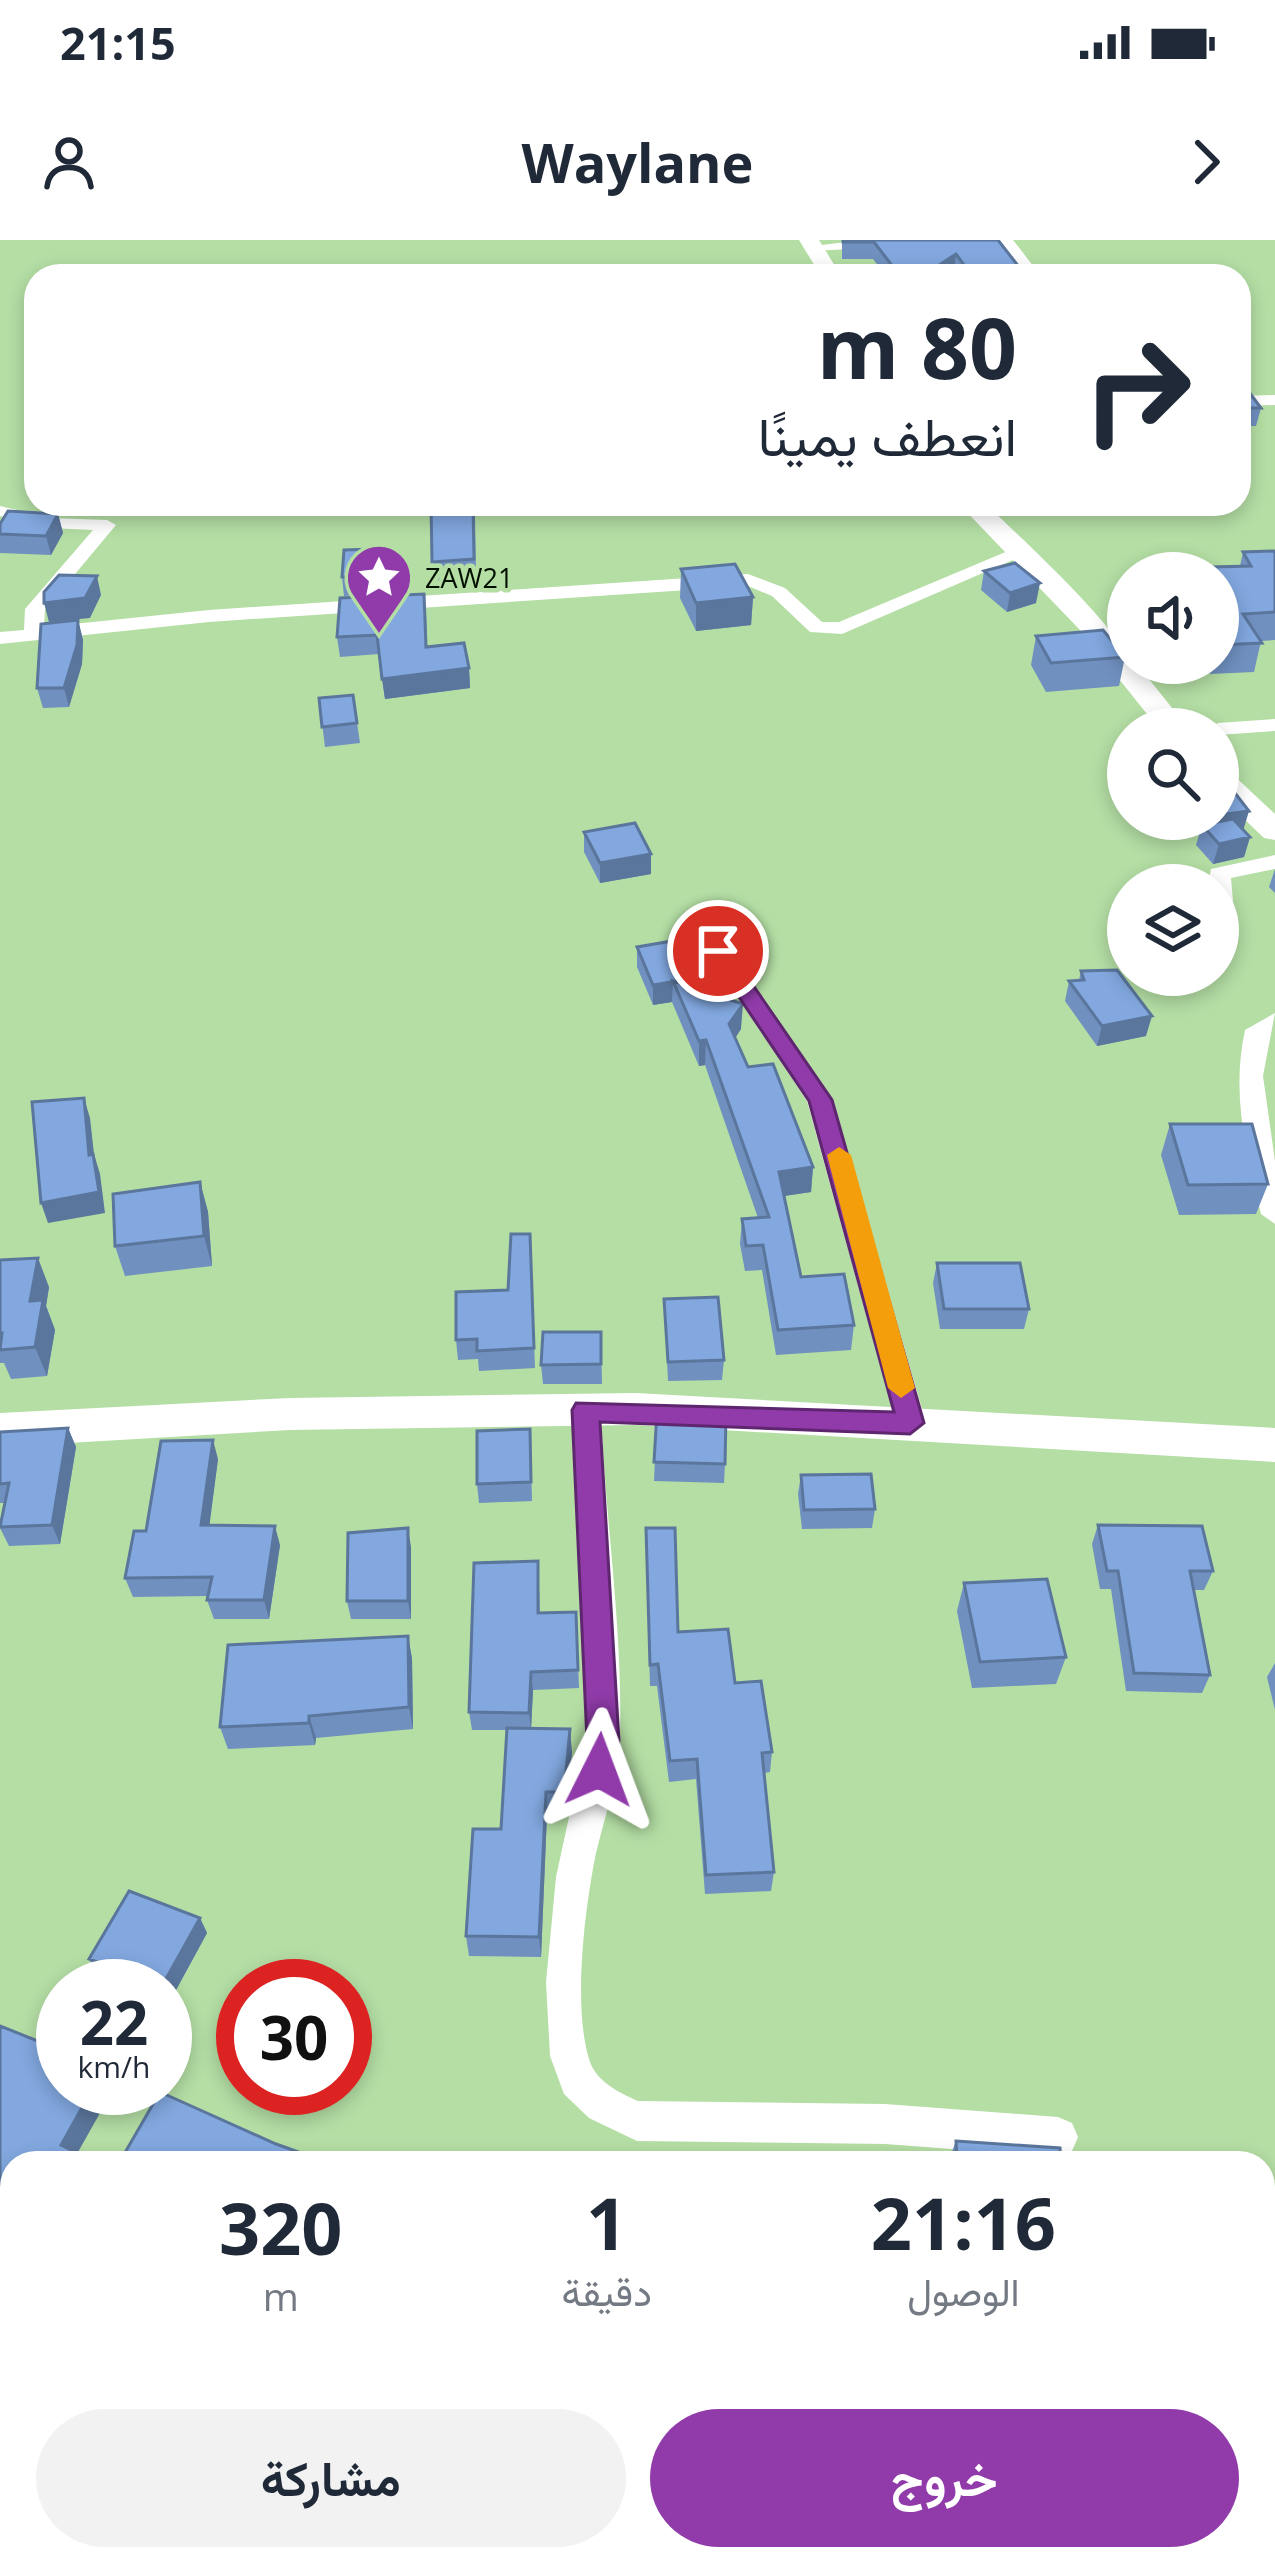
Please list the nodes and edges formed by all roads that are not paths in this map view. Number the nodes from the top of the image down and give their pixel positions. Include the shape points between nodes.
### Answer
1 (940, 240) edge
2 (1005, 240) edge
3 (811, 243) edge
4 (1025, 264) edge
5 (0, 511) edge
6 (984, 516) edge
7 (1022, 552) junction
8 (34, 634) junction
9 (0, 638) edge
10 (1157, 708) edge
11 (1275, 725) edge
12 (1239, 728) edge
13 (1239, 797) edge
14 (1275, 831) edge
15 (1275, 862) edge
16 (1239, 870) edge
17 (718, 951) dead end
18 (1275, 1021) edge
19 (1275, 1214) edge
20 (586, 1410) junction
21 (910, 1423) junction
22 (0, 1430) edge
23 (1275, 1445) edge
24 (1058, 2137) dead end

1 - 3 street
2 - 4 street
5 - 8 street via 107,525 35,609
6 - 7 street
7 - 8 street via 842,628 817,628 790,596 748,580
7 - 10 street
8 - 9 street
11 - 12 street
13 - 14 street
15 - 16 street
17 - 21 street via 820,1100
18 - 19 street via 1257,1030 1250,1056 1252,1120
20 - 21 street
20 - 22 street via 290,1414
20 - 24 street via 603,1741 578,1857 567,1972 569,2058 580,2089 638,2121 885,2124
21 - 23 street

